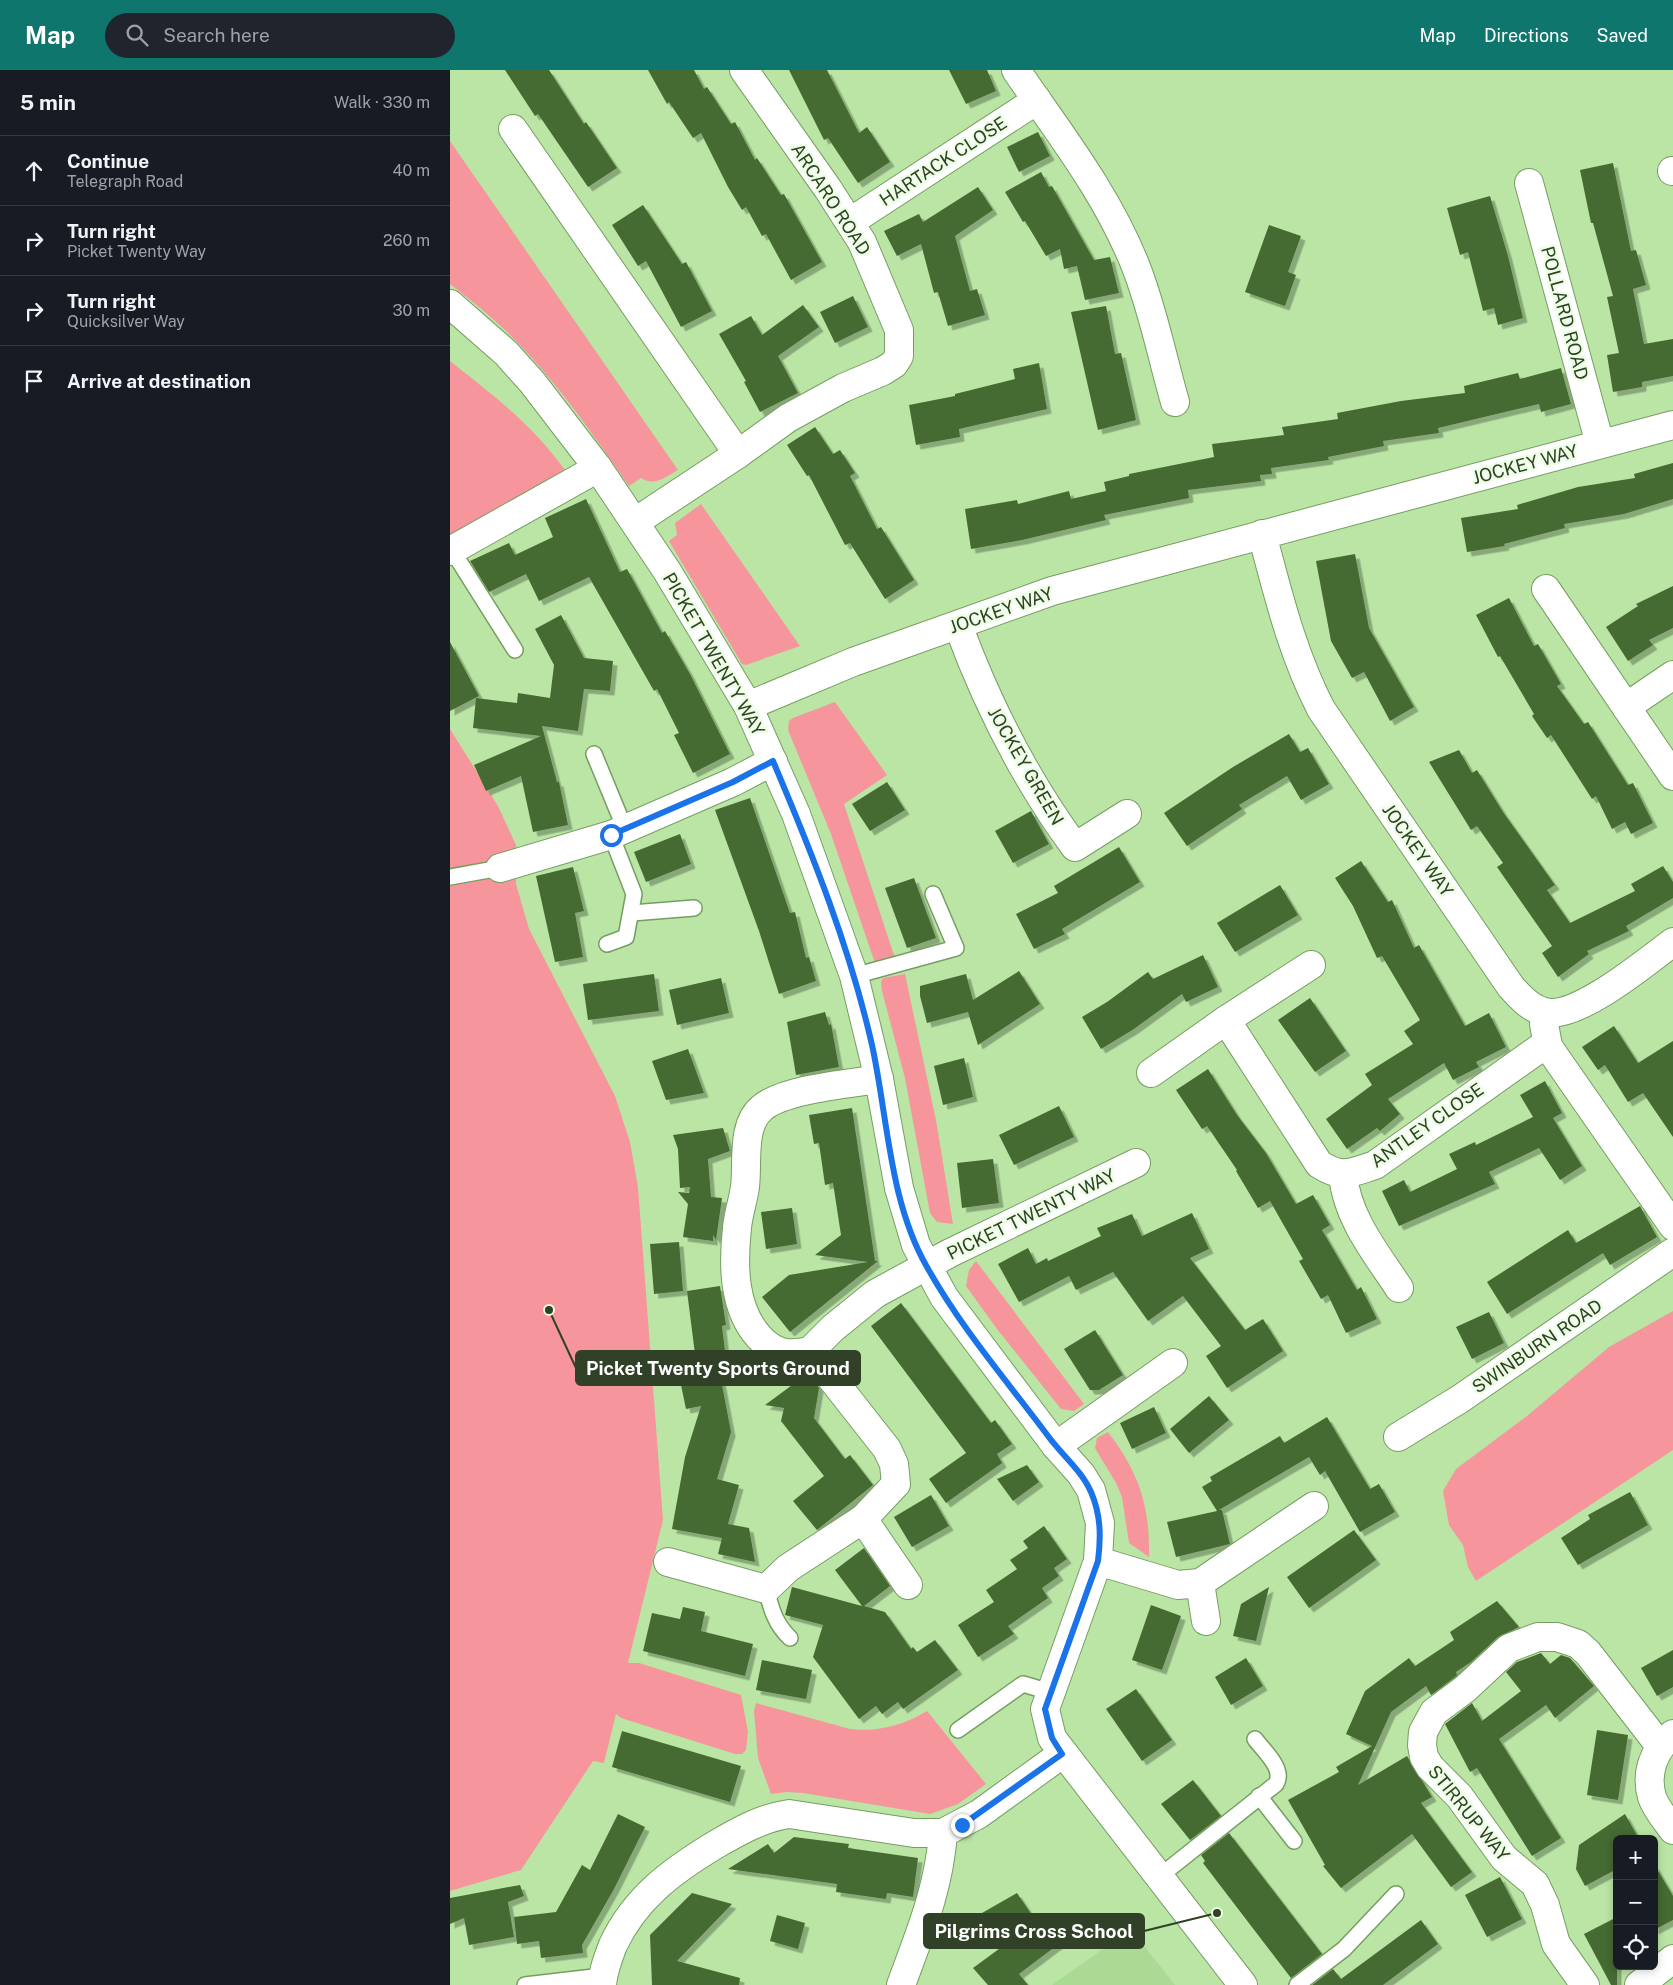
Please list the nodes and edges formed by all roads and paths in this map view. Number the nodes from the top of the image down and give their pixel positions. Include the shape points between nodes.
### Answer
1 (744, 70) edge
2 (1016, 70) edge
3 (1037, 100) junction
4 (513, 129) dead end
5 (1529, 183) dead end
6 (850, 222) junction
7 (450, 304) edge
8 (1174, 402) dead end
9 (1673, 425) edge
10 (1600, 444) junction
11 (738, 454) junction
12 (598, 468) junction
13 (635, 522) junction
14 (1262, 534) junction
15 (451, 551) edge
16 (1546, 589) dead end
17 (958, 625) junction
18 (515, 650) dead end
19 (1673, 675) edge
20 (748, 706) junction
21 (1626, 707) junction
22 (594, 754) dead end
23 (773, 761) junction
24 (1673, 776) edge
25 (1127, 814) dead end
26 (618, 832) junction
27 (500, 868) joint
28 (450, 877) edge
29 (933, 894) dead end
30 (694, 908) dead end
31 (632, 912) junction
32 (1673, 942) edge
33 (607, 944) dead end
34 (1311, 965) dead end
35 (854, 976) junction
36 (1546, 1013) junction
37 (1226, 1020) junction
38 (1547, 1042) junction
39 (1151, 1073) dead end
40 (879, 1079) junction
41 (1136, 1163) dead end
42 (1343, 1175) junction
43 (1673, 1226) edge
44 (1673, 1252) edge
45 (926, 1266) junction
46 (1400, 1288) dead end
47 (810, 1351) junction
48 (1172, 1363) dead end
49 (1398, 1437) dead end
50 (1056, 1446) junction
51 (1314, 1506) dead end
52 (863, 1519) junction
53 (1098, 1561) junction
54 (668, 1562) dead end
55 (1200, 1583) junction
56 (908, 1586) dead end
57 (766, 1589) junction
58 (1206, 1621) dead end
59 (790, 1638) dead end
60 (1050, 1692) junction
61 (958, 1730) dead end
62 (1255, 1739) dead end
63 (1667, 1740) edge
64 (1062, 1754) junction
65 (1259, 1796) junction
66 (1673, 1830) edge
67 (943, 1833) junction
68 (1294, 1841) dead end
69 (1160, 1876) junction
70 (1396, 1894) dead end
71 (1673, 1959) edge
72 (602, 1981) edge
73 (525, 1985) edge
74 (901, 1985) edge
75 (1244, 1985) edge
76 (1297, 1985) edge
77 (1585, 1985) edge
78 (1639, 1985) edge

1 - 6 street, ARCARO ROAD
2 - 3 street
3 - 6 street, HARTACK CLOSE
3 - 8 street via 1095,186 1126,245 1136,268
4 - 11 street
5 - 10 street, POLLARD ROAD
6 - 11 street, ARCARO ROAD via 862,242 899,330 899,356 883,372 816,402
7 - 12 street, PICKET TWENTY WAY via 506,353
9 - 10 street, JOCKEY WAY
10 - 14 street, JOCKEY WAY
11 - 13 street, ARCARO ROAD
12 - 13 street, PICKET TWENTY WAY
12 - 15 street
13 - 20 street, PICKET TWENTY WAY
14 - 17 street, JOCKEY WAY via 1052,591
14 - 36 street, JOCKEY WAY via 1291,639 1321,709 1511,987 1523,1000
15 - 18 lane
16 - 21 street
17 - 20 street, JOCKEY WAY via 854,662
17 - 25 street, JOCKEY GREEN via 1004,733 1075,847
19 - 21 street
20 - 23 street, PICKET TWENTY WAY
21 - 24 street
22 - 26 lane
23 - 26 street
23 - 35 street, PICKET TWENTY WAY via 796,814
26 - 27 street
26 - 31 lane via 634,894
27 - 28 lane
29 - 35 lane via 956,948
30 - 31 lane
31 - 33 lane via 626,937
32 - 36 street via 1598,996 1576,1008
34 - 37 street
35 - 40 street, PICKET TWENTY WAY
36 - 38 street
37 - 39 street
37 - 42 street via 1319,1164
38 - 42 street, ANTLEY CLOSE via 1375,1165
38 - 43 street
40 - 45 street, PICKET TWENTY WAY via 899,1188 916,1245
40 - 47 street via 778,1098 760,1109 752,1119 736,1228 739,1300 744,1314 764,1342 792,1355
41 - 45 street, PICKET TWENTY WAY
42 - 46 street via 1350,1209
44 - 49 street, SWINBURN ROAD via 1460,1399
45 - 47 street via 876,1294
45 - 50 street, PICKET TWENTY WAY via 944,1296
47 - 52 street via 887,1449 894,1464 896,1484
48 - 50 street
50 - 53 street, PICKET TWENTY WAY via 1081,1474 1094,1499 1100,1523
51 - 55 street
52 - 56 street
52 - 57 street via 788,1568
53 - 55 street via 1178,1585
53 - 60 street, PICKET TWENTY WAY
54 - 57 street
55 - 58 street
57 - 59 lane via 776,1621
60 - 61 lane via 1022,1684
60 - 64 street, PICKET TWENTY WAY via 1045,1709 1047,1724
62 - 65 lane via 1279,1770 1280,1778
63 - 66 street via 1652,1763 1650,1785 1652,1797
63 - 77 street, STIRRUP WAY via 1583,1649 1569,1640 1548,1636 1528,1639 1509,1648 1465,1689 1434,1712 1423,1732 1424,1757 1430,1767 1459,1796 1504,1858 1535,1884 1545,1905 1556,1944
64 - 67 street via 979,1814
64 - 69 street, PICKET TWENTY WAY
65 - 68 lane
65 - 69 lane
67 - 72 street via 914,1833 789,1814 756,1823 703,1852 655,1886 631,1912 620,1930
67 - 74 street via 932,1901
69 - 75 street, PICKET TWENTY WAY
70 - 76 lane via 1344,1949
71 - 78 street
72 - 73 lane

